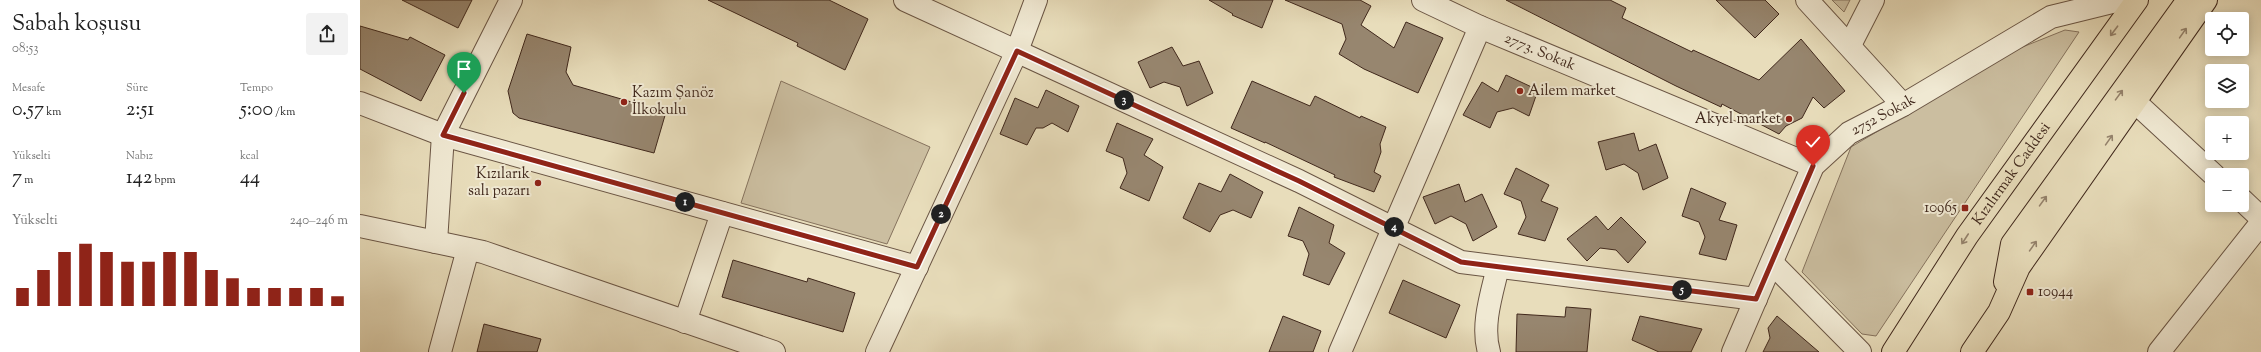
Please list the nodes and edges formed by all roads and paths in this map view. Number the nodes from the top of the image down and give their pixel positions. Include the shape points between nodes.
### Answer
1 (511, 0) edge
2 (905, 0) edge
3 (1036, 0) edge
4 (1423, 0) edge
5 (1807, 0) edge
6 (1873, 0) edge
7 (2120, 0) edge
8 (2137, 0) edge
9 (2188, 0) edge
10 (2206, 0) edge
11 (2085, 4) edge
12 (1480, 27) junction
13 (1850, 45) junction
14 (1017, 51) junction
15 (2135, 102) junction
16 (360, 103) edge
17 (1903, 104) junction
18 (443, 135) junction
19 (1813, 166) junction
20 (2206, 168) edge
21 (2249, 207) edge
22 (722, 212) junction
23 (2261, 218) edge
24 (2261, 223) edge
25 (360, 226) edge
26 (1394, 227) junction
27 (436, 242) junction
28 (468, 249) junction
29 (1772, 263) junction
30 (917, 267) junction
31 (1498, 267) junction
32 (1756, 299) junction
33 (1999, 312) junction
34 (685, 322) junction
35 (440, 352) edge
36 (774, 352) edge
37 (877, 352) edge
38 (1340, 352) edge
39 (1489, 352) edge
40 (1734, 352) edge
41 (1860, 352) edge
42 (1893, 352) edge
43 (1972, 352) edge
44 (2159, 352) edge

1 - 18 street
2 - 14 street
3 - 14 street
4 - 12 street, 2773. Sokak
5 - 13 street
6 - 13 street
7 - 11 street, 2752 Sokak
8 -> 42 main road, Kızılırmak Caddesi via 1966,236
33 -> 9 main road via 2012,244
15 -> 10 main road
11 - 17 street, 2752 Sokak via 2051,17
12 - 19 street, 2773. Sokak
12 - 26 street
13 - 17 street
14 - 26 street
14 - 30 street
15 - 20 street
33 -> 15 main road via 2019,267
16 - 18 street
17 - 19 street, 2752 Sokak via 1849,134
18 - 22 street
18 - 27 street
19 - 29 street, 2752 Sokak
21 - 23 street
22 - 30 street
22 - 34 street
24 - 44 street
25 - 27 street
26 - 31 street via 1461,262
26 - 38 street
27 - 28 street
28 - 34 street
28 - 35 street
29 - 32 street, 2752 Sokak
29 - 41 street
30 - 37 street
31 - 32 street
31 - 39 street via 1488,308
32 - 40 street, 2752 Sokak
33 - 43 main road
34 - 36 street

